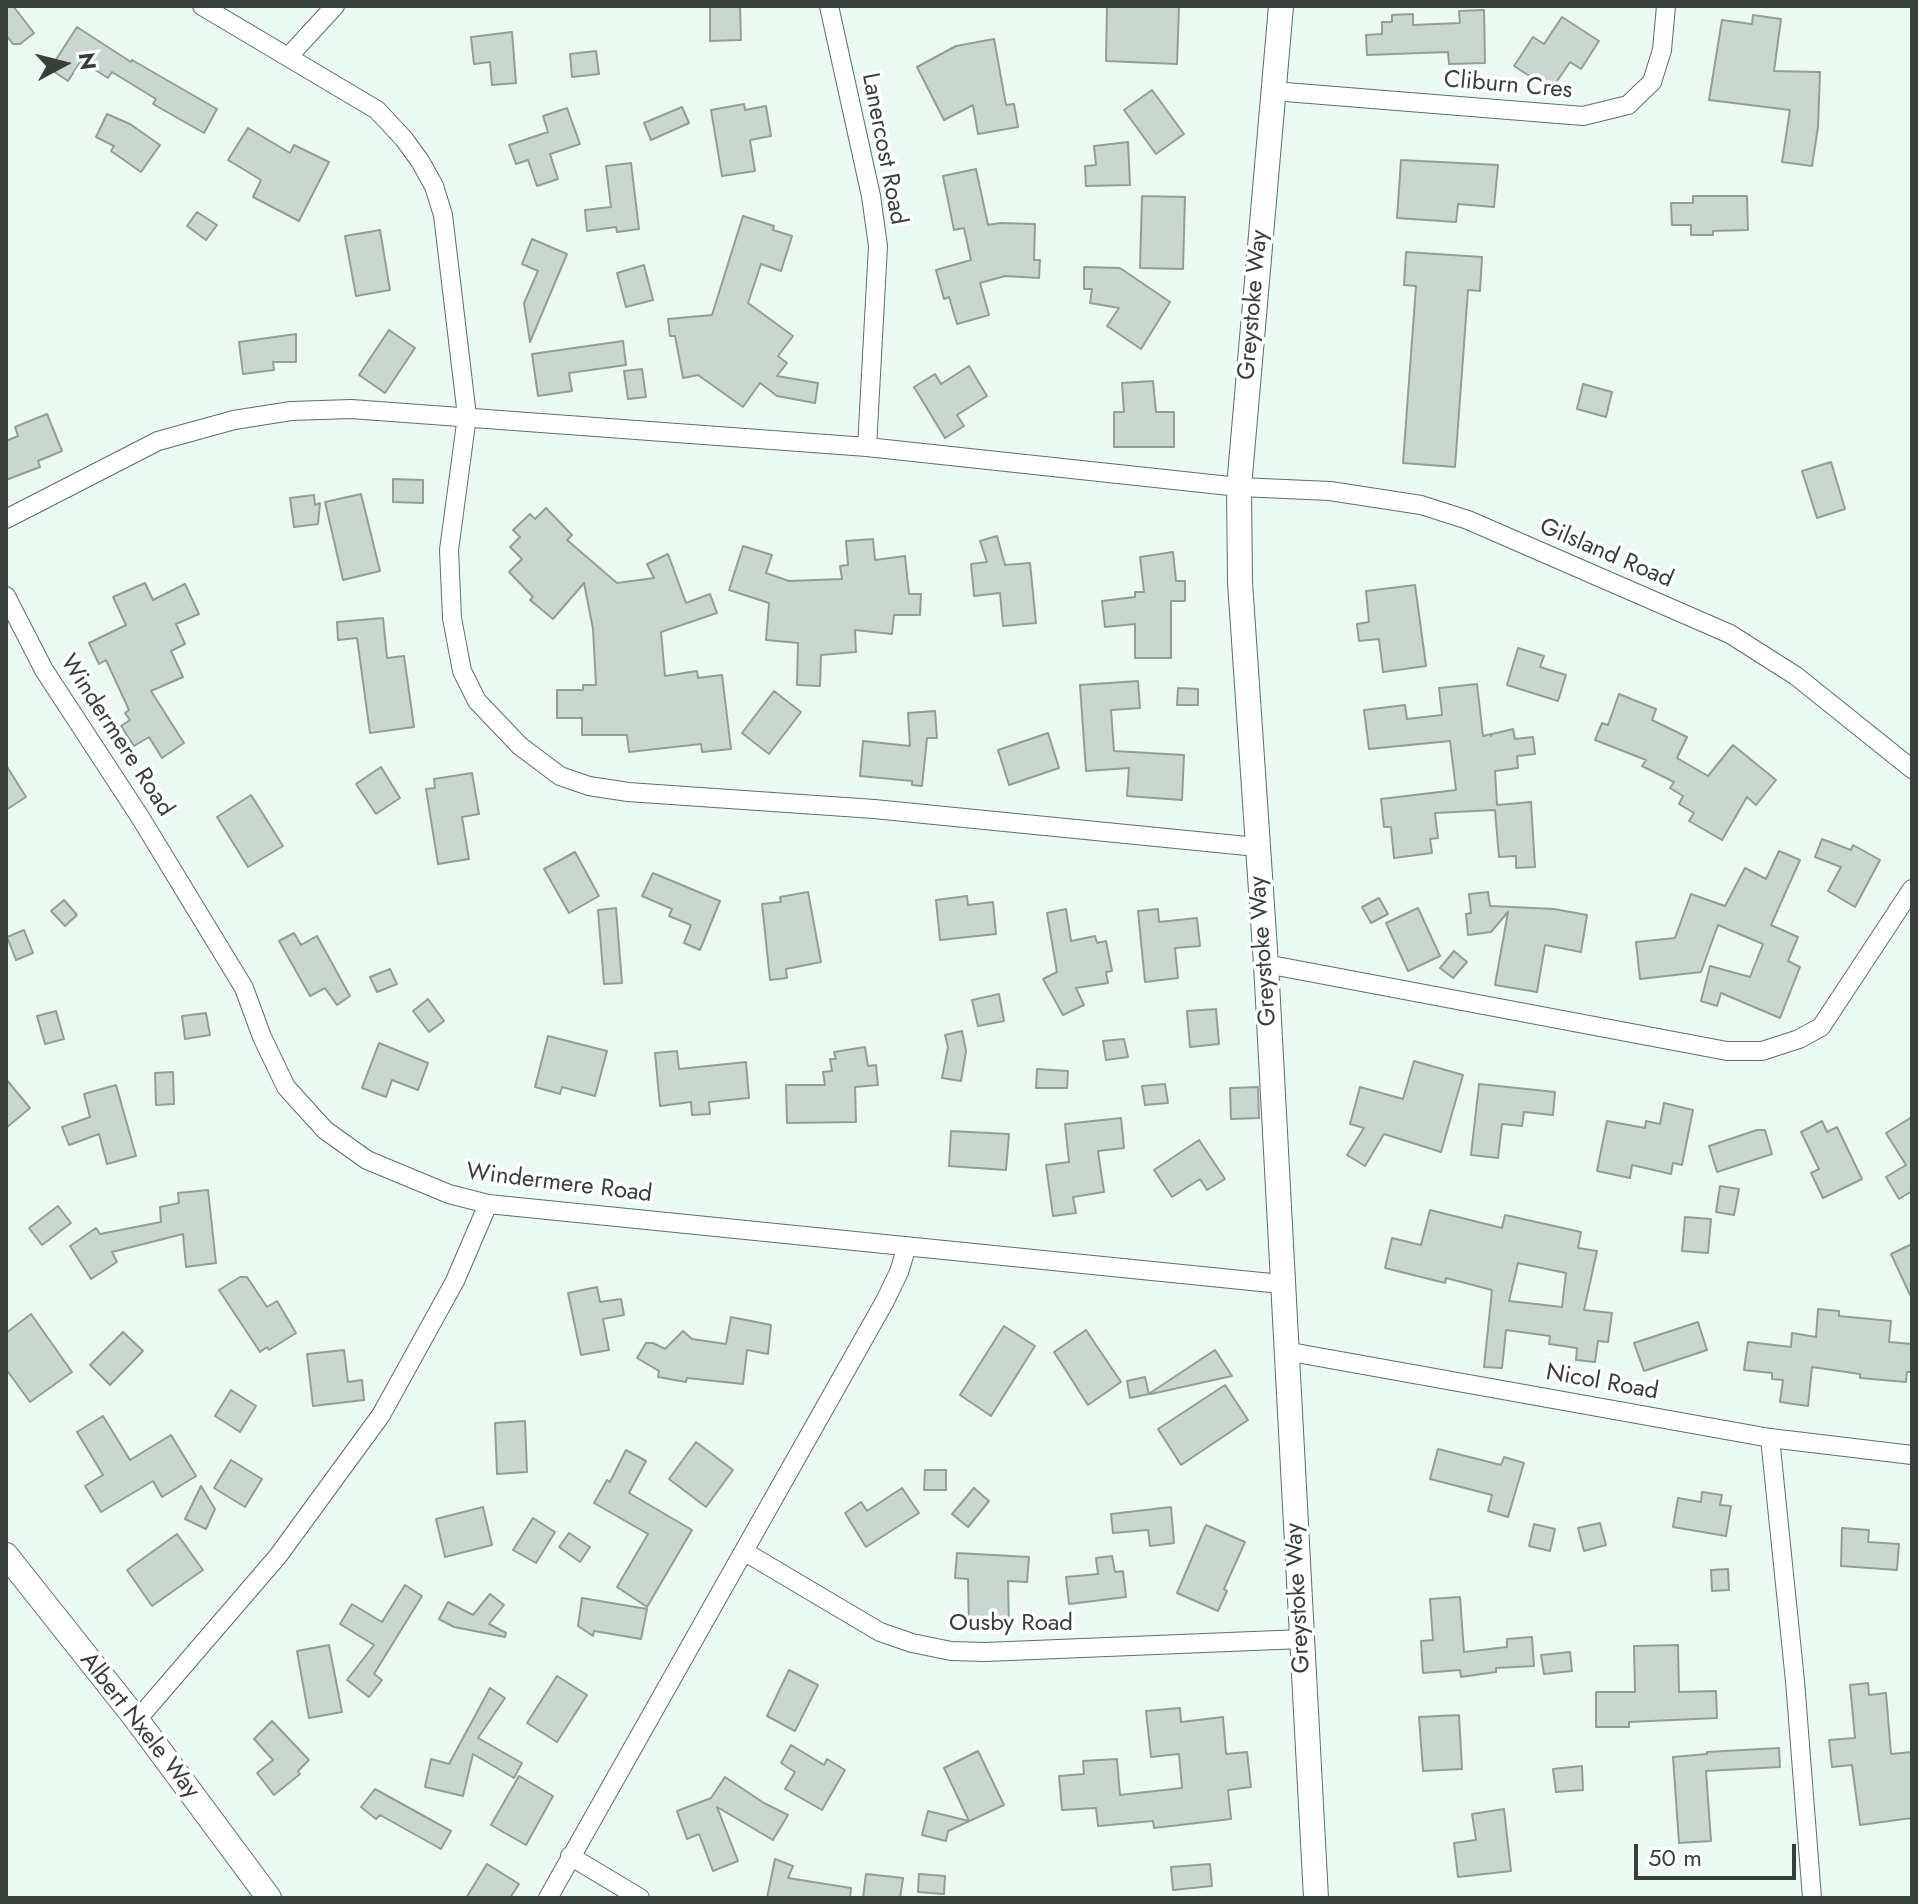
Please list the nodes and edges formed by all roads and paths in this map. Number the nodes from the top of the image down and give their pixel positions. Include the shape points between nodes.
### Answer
1 (202, 6) edge
2 (335, 6) edge
3 (829, 6) edge
4 (1281, 6) edge
5 (1666, 6) edge
6 (289, 56) junction
7 (1273, 91) junction
8 (467, 416) junction
9 (867, 447) junction
10 (1239, 487) junction
11 (6, 519) edge
12 (6, 596) edge
13 (1912, 769) edge
14 (1257, 847) junction
15 (1912, 889) edge
16 (1266, 964) junction
17 (488, 1204) junction
18 (907, 1246) junction
19 (1281, 1284) junction
20 (1285, 1351) junction
21 (1770, 1438) junction
22 (1912, 1455) edge
23 (745, 1552) junction
24 (10, 1569) edge
25 (1302, 1639) junction
26 (137, 1720) junction
27 (570, 1856) junction
28 (269, 1898) edge
29 (548, 1898) edge
30 (640, 1898) edge
31 (1316, 1898) edge
32 (1812, 1898) edge

1 - 6 street
2 - 6 street
3 - 9 street, Lanercost Road via 878,246
4 - 7 street, Greystoke Way
5 - 7 street, Cliburn Cres via 1662,50 1652,82 1628,105 1583,116
6 - 8 street via 377,110 404,139 434,186 443,215
7 - 10 street, Greystoke Way
8 - 9 street, Gilsland Road
8 - 11 street, Gilsland Road via 351,409 234,420 158,441
8 - 14 street via 449,550 452,618 462,671 477,701 503,730 560,776 628,792 874,809
9 - 10 street, Gilsland Road
10 - 13 street, Gilsland Road via 1330,491 1421,505 1468,520 1730,634 1796,676
10 - 14 street, Greystoke Way
12 - 17 street, Windermere Road via 44,670 244,988 286,1087 325,1130 367,1160
14 - 16 street, Greystoke Way
15 - 16 street via 1821,1027 1762,1051 1727,1051
16 - 19 street, Greystoke Way
17 - 18 street, Windermere Road
17 - 26 street via 455,1281 381,1415 278,1556
18 - 19 street, Windermere Road
18 - 23 street via 885,1301
19 - 20 street, Greystoke Way
20 - 21 street, Nicol Road
20 - 25 street, Greystoke Way
21 - 22 street, Nicol Road
21 - 32 street
23 - 25 street, Ousby Road via 880,1632 951,1651
23 - 27 street
24 - 26 street, Albert Nxele Way
25 - 31 street, Greystoke Way
26 - 28 street, Albert Nxele Way
27 - 29 street
27 - 30 street

